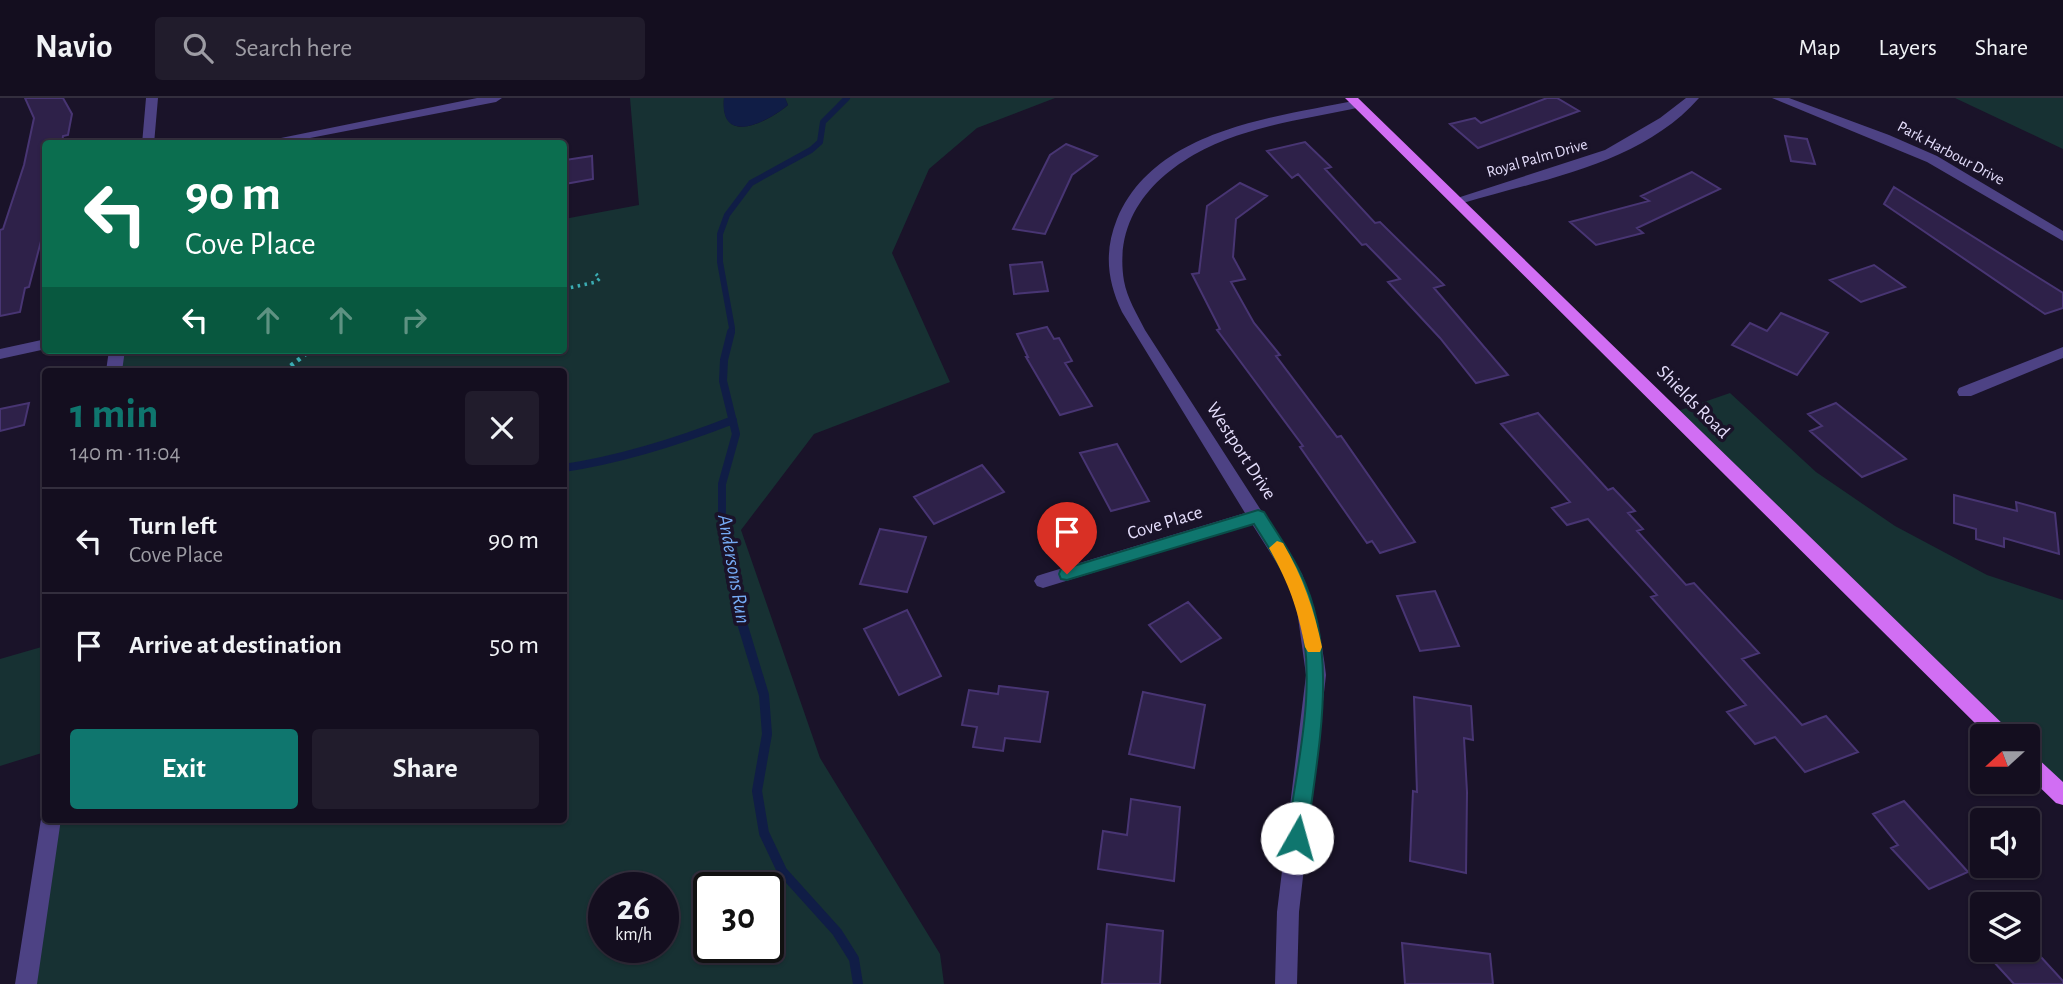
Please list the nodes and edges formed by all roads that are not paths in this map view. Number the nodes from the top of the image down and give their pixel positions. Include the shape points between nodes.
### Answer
1 (152, 98) edge
2 (496, 98) edge
3 (1693, 98) edge
4 (1778, 98) edge
5 (1354, 101) edge
6 (148, 140) edge
7 (278, 140) edge
8 (1458, 200) junction
9 (2063, 237) edge
10 (42, 345) edge
11 (2063, 352) edge
12 (0, 354) edge
13 (1965, 392) dead end
14 (1258, 516) junction
15 (1043, 581) dead end
16 (1990, 724) edge
17 (2040, 774) edge
18 (2063, 796) edge
19 (50, 823) edge
20 (26, 984) edge
21 (1286, 984) edge

1 - 6 street
2 - 7 street
3 - 8 street, Royal Palm Drive via 1646,135 1594,161
4 - 9 street, Park Harbour Drive via 1932,159
5 - 8 main road, Shields Road
5 - 14 street, Westport Drive via 1223,135 1187,152 1135,197 1117,236 1115,261 1125,304 1138,330
8 - 16 main road, Shields Road
10 - 12 street
11 - 13 street
14 - 15 street, Cove Place
14 - 21 street, Westport Drive via 1293,574 1306,610 1316,674 1288,912
17 - 18 main road
19 - 20 street

